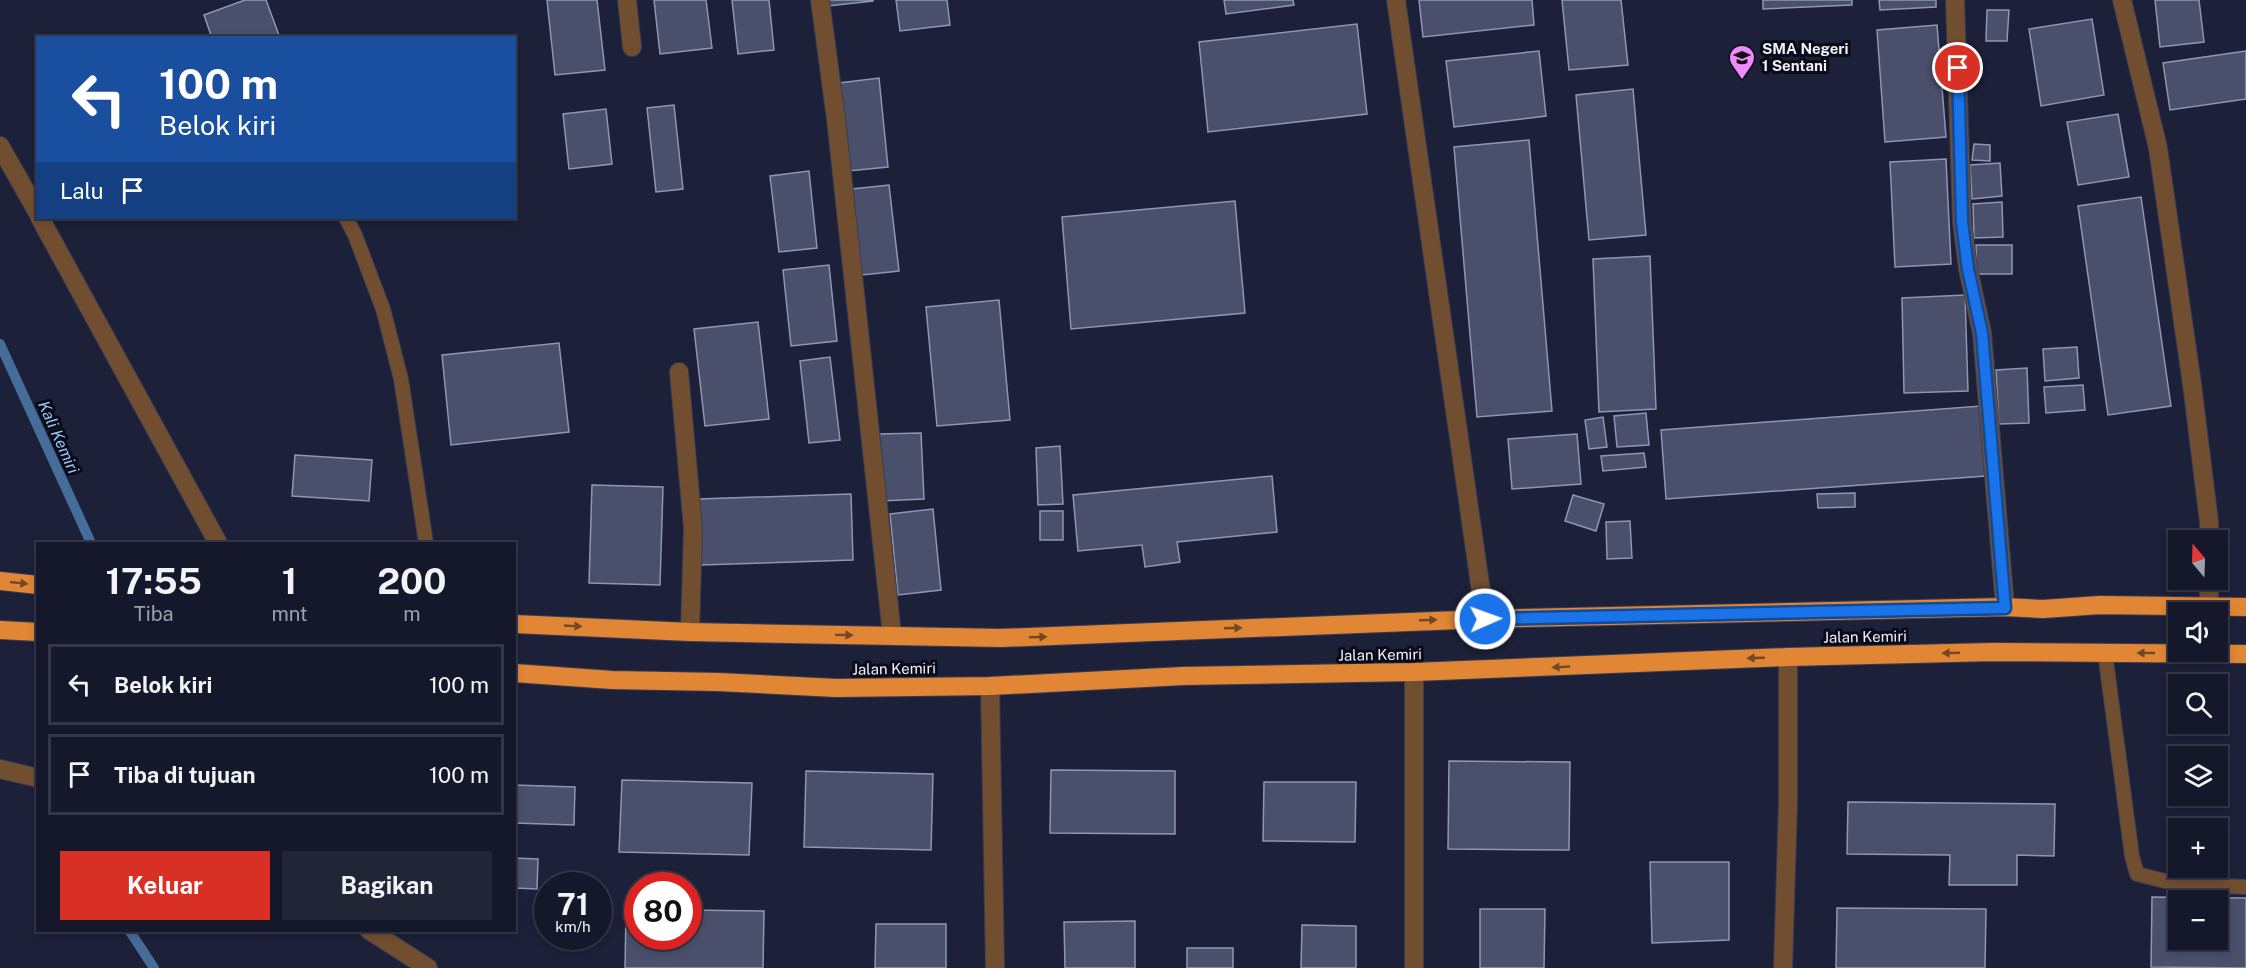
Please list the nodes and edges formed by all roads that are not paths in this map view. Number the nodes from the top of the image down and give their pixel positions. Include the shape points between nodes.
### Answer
1 (627, 0) edge
2 (820, 0) edge
3 (1396, 0) edge
4 (1955, 0) edge
5 (2122, 0) edge
6 (632, 46) dead end
7 (0, 146) edge
8 (36, 209) edge
9 (41, 219) edge
10 (347, 219) edge
11 (679, 372) dead end
12 (2209, 530) edge
13 (217, 542) edge
14 (426, 542) edge
15 (0, 581) edge
16 (36, 585) edge
17 (2168, 606) edge
18 (2228, 607) edge
19 (2246, 607) edge
20 (2005, 608) junction
21 (1485, 619) junction
22 (516, 624) edge
23 (0, 630) edge
24 (36, 632) edge
25 (690, 632) junction
26 (892, 635) junction
27 (2105, 653) junction
28 (2246, 654) edge
29 (1788, 657) junction
30 (1414, 672) junction
31 (516, 673) edge
32 (990, 686) junction
33 (0, 769) edge
34 (36, 778) edge
35 (2246, 887) edge
36 (372, 932) edge
37 (428, 968) edge
38 (995, 968) edge
39 (1414, 968) edge
40 (1783, 968) edge

1 - 6 street
2 - 26 street
3 - 21 street
4 - 20 street via 1962,222 1982,333
5 - 12 street via 2159,159
7 - 8 street
9 - 13 street
10 - 14 lane via 383,309 401,379
11 - 25 street via 693,528
15 -> 16 highway
17 - 20 highway, Jalan Kemiri
18 - 19 highway, Jalan Kemiri
20 - 21 highway, Jalan Kemiri
26 -> 21 highway, Jalan Kemiri via 1001,638
22 -> 25 highway, Jalan Kemiri
23 - 24 highway
25 -> 26 highway, Jalan Kemiri
28 -> 27 highway, Jalan Kemiri
27 -> 29 highway, Jalan Kemiri
27 - 35 lane via 2137,874 2177,884
29 -> 30 highway, Jalan Kemiri
29 - 40 street
30 - 32 highway, Jalan Kemiri via 1183,676
30 - 39 street
31 - 32 highway, Jalan Kemiri via 836,688
32 - 38 street
33 - 34 street
36 - 37 street

